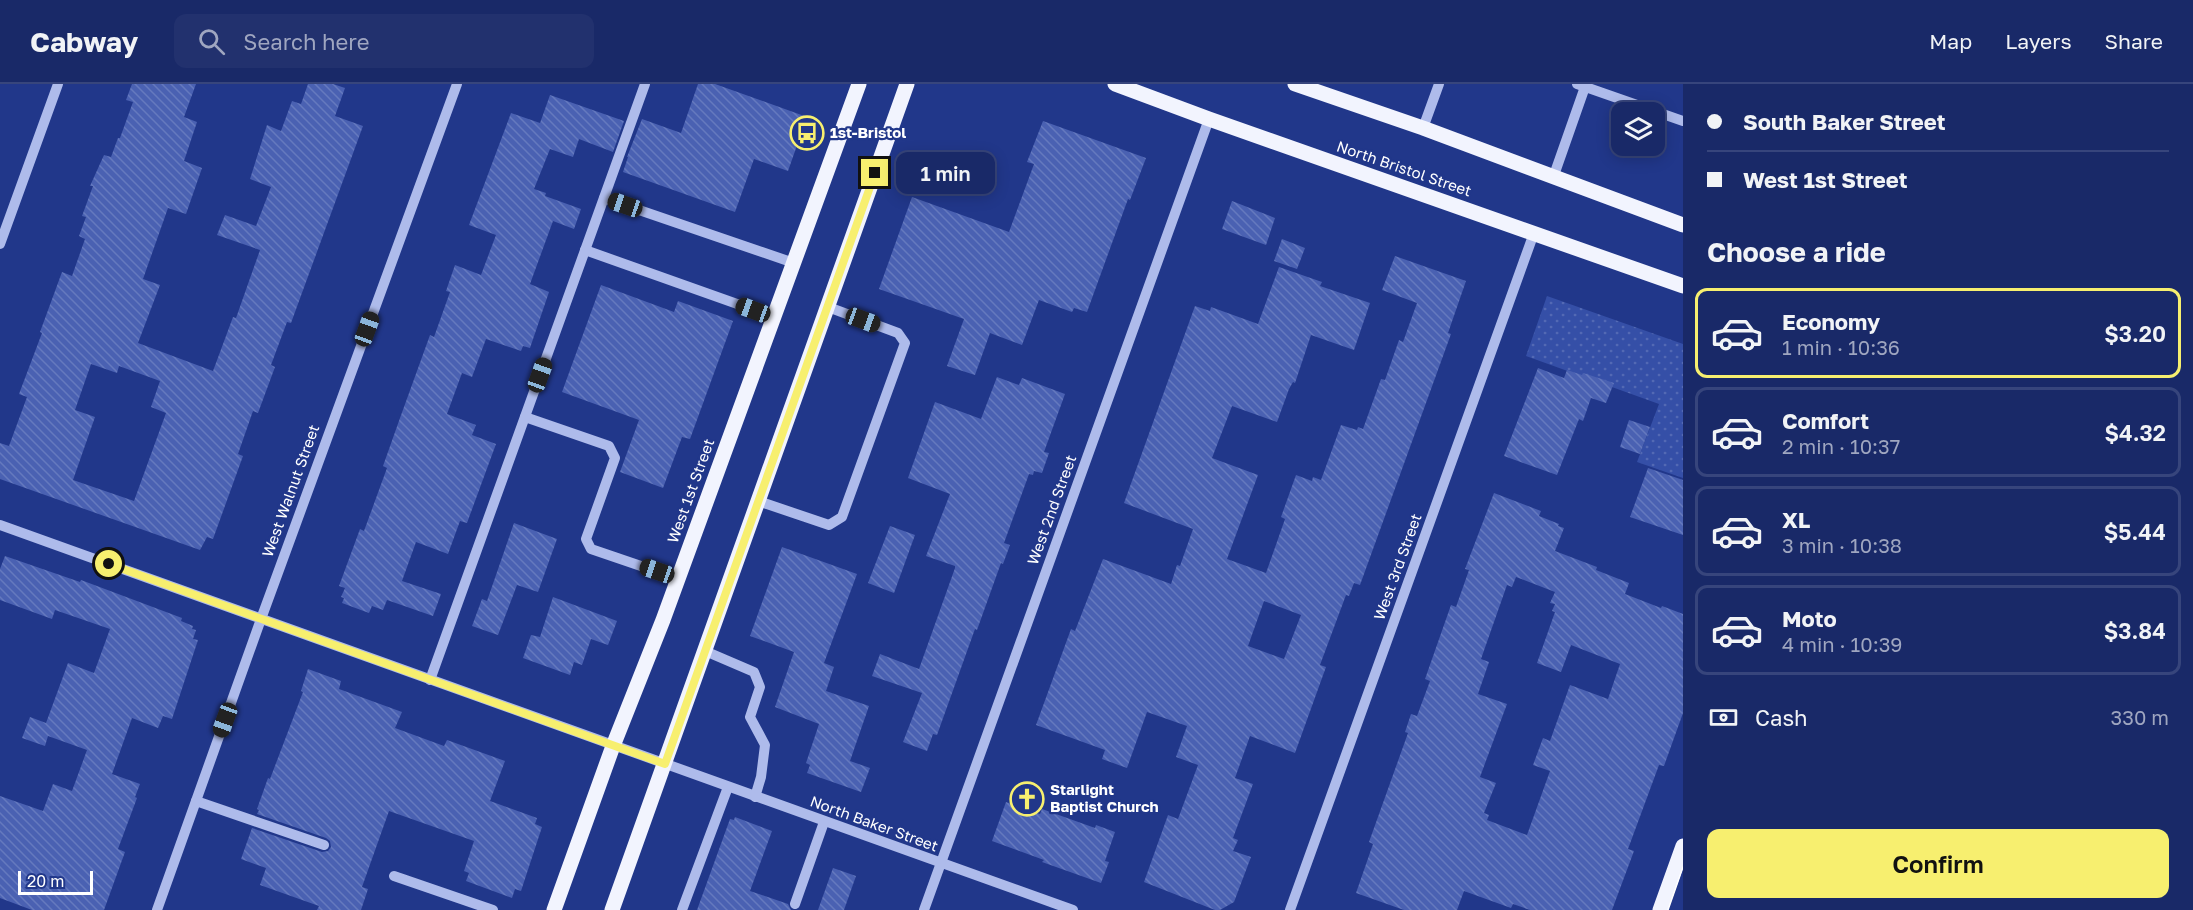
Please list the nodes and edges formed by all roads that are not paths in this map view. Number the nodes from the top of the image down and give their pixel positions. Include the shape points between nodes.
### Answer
1 (58, 84) edge
2 (457, 84) edge
3 (645, 84) edge
4 (859, 84) edge
5 (907, 84) edge
6 (1115, 84) edge
7 (1295, 84) edge
8 (1438, 84) edge
9 (1583, 85) edge
10 (1209, 119) junction
11 (1683, 121) edge
12 (1423, 128) junction
13 (1553, 178) junction
14 (604, 198) junction
15 (1683, 225) edge
16 (1534, 233) junction
17 (0, 244) edge
18 (585, 250) junction
19 (794, 262) junction
20 (1683, 286) edge
21 (828, 307) junction
22 (774, 317) junction
23 (525, 417) junction
24 (758, 501) junction
25 (0, 525) edge
26 (678, 579) junction
27 (261, 619) junction
28 (705, 651) junction
29 (430, 680) junction
30 (613, 746) junction
31 (665, 764) junction
32 (728, 787) junction
33 (755, 797) junction
34 (196, 801) junction
35 (824, 822) junction
36 (324, 845) dead end
37 (1683, 846) edge
38 (941, 864) junction
39 (394, 876) dead end
40 (795, 904) dead end
41 (157, 910) edge
42 (493, 910) edge
43 (554, 910) edge
44 (612, 910) edge
45 (682, 910) edge
46 (924, 910) edge
47 (1073, 910) edge
48 (1290, 910) edge
49 (1660, 910) edge

1 - 17 street
2 - 27 street, West Walnut Street
3 - 14 street
4 - 19 main road, West 1st Street
5 - 21 main road
6 - 10 main road, North Bristol Street
7 - 12 main road
8 - 12 street
9 - 11 street
9 - 13 street
10 - 16 main road, North Bristol Street
10 - 38 street, West 2nd Street
12 - 13 main road
13 - 15 main road
14 - 18 street
14 - 19 street
16 - 20 main road, North Bristol Street
16 - 48 street, West 3rd Street
18 - 22 street
18 - 23 street
19 - 22 main road, West 1st Street
21 - 24 main road
21 - 24 street via 898,333 905,343 842,517 829,525
22 - 26 main road, West 1st Street
23 - 26 street via 609,446 615,458 586,539 591,549
23 - 29 street
24 - 28 main road
25 - 27 street, North Baker Street
26 - 30 main road, West 1st Street
27 - 29 street, North Baker Street
27 - 34 street, West Walnut Street
28 - 31 main road
28 - 33 street via 753,672 760,687 750,717 765,745
29 - 30 street, North Baker Street
30 - 31 street, North Baker Street
30 - 43 main road, West 1st Street
31 - 32 street, North Baker Street
31 - 44 main road
32 - 33 street, North Baker Street
32 - 45 street
33 - 35 street, North Baker Street
34 - 36 street
34 - 41 street, West Walnut Street
35 - 38 street, North Baker Street
35 - 40 street
37 - 49 main road
38 - 46 street, West 2nd Street
38 - 47 street, North Baker Street
39 - 42 street

